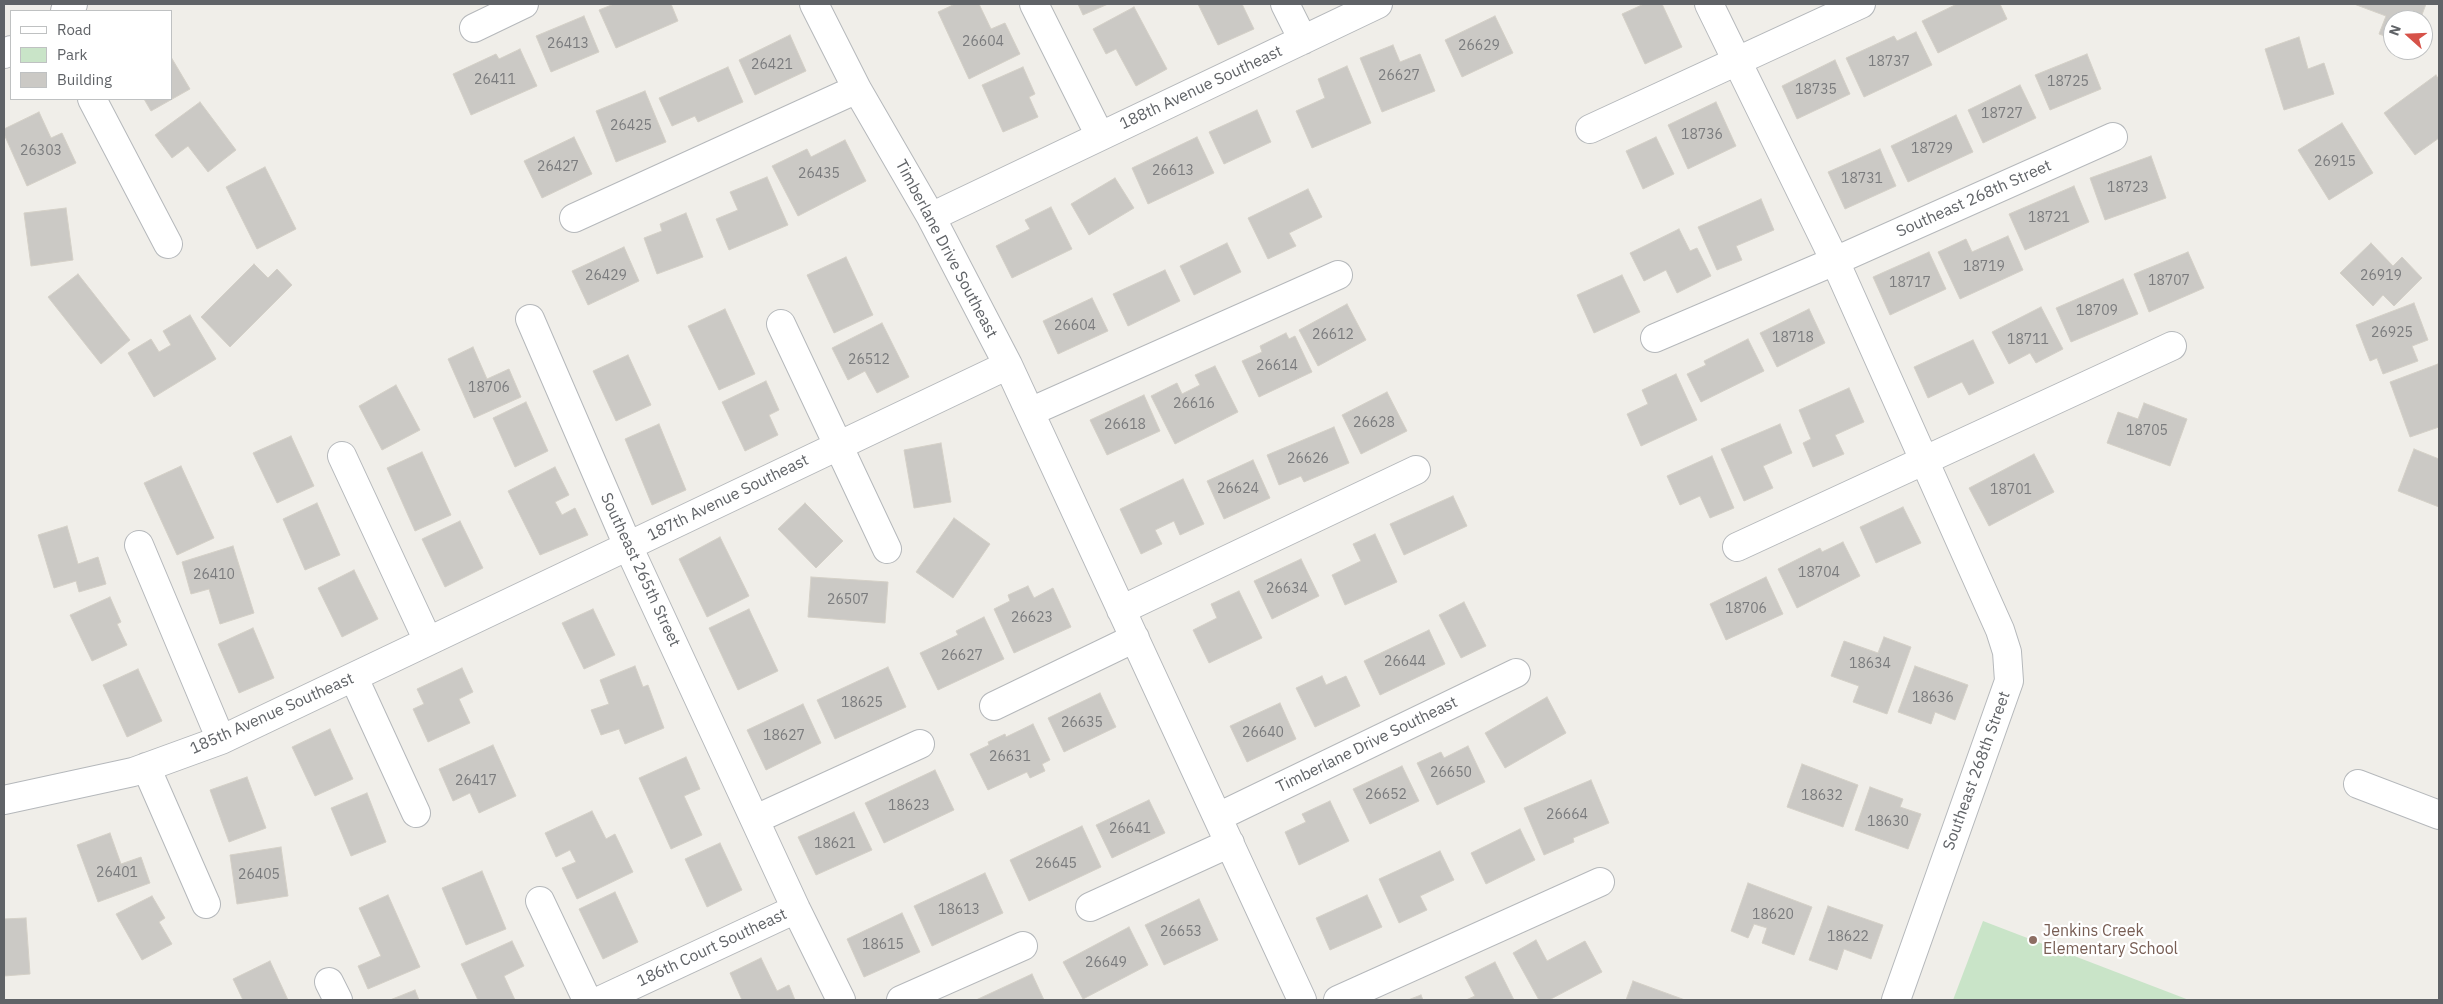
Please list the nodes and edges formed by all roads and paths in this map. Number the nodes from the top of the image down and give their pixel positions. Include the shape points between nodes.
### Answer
1 (524, 4) edge
2 (814, 4) edge
3 (1034, 4) edge
4 (1285, 4) edge
5 (1378, 4) edge
6 (1709, 4) edge
7 (1861, 4) edge
8 (474, 28) dead end
9 (1303, 40) junction
10 (1737, 61) junction
11 (857, 90) junction
12 (93, 100) edge
13 (1590, 129) dead end
14 (1100, 136) junction
15 (2113, 137) dead end
16 (931, 217) junction
17 (574, 218) dead end
18 (168, 244) dead end
19 (1835, 261) junction
20 (1338, 275) dead end
21 (530, 320) dead end
22 (781, 324) dead end
23 (1655, 338) dead end
24 (2172, 346) dead end
25 (1008, 365) junction
26 (1030, 412) junction
27 (838, 446) junction
28 (342, 456) dead end
29 (1923, 461) junction
30 (1416, 470) dead end
31 (139, 545) dead end
32 (628, 546) junction
33 (1737, 548) dead end
34 (886, 549) dead end
35 (1121, 610) junction
36 (1135, 638) junction
37 (428, 641) junction
38 (393, 658) joint
39 (1516, 673) dead end
40 (354, 678) junction
41 (994, 706) dead end
42 (221, 740) junction
43 (920, 744) dead end
44 (146, 767) junction
45 (2358, 784) dead end
46 (4, 800) edge
47 (416, 812) dead end
48 (2439, 815) edge
49 (1218, 817) junction
50 (756, 818) junction
51 (1230, 843) junction
52 (1600, 882) dead end
53 (540, 901) dead end
54 (206, 904) dead end
55 (1090, 907) dead end
56 (796, 909) junction
57 (1023, 946) dead end
58 (587, 1000) edge
59 (601, 1000) edge
60 (841, 1000) edge
61 (900, 1000) edge
62 (1302, 1000) edge
63 (1338, 1000) edge
64 (1896, 1000) edge

1 - 8 street
2 - 11 street, Timberlane Drive Southeast
3 - 14 street, 188th Avenue Southeast
4 - 9 street, 188th Avenue Southeast
5 - 9 street, 188th Avenue Southeast
6 - 10 street, Southeast 268th Street
7 - 10 street
9 - 14 street, 188th Avenue Southeast
10 - 13 street
10 - 19 street, Southeast 268th Street
11 - 16 street, Timberlane Drive Southeast
11 - 17 street
12 - 18 street
14 - 16 street, 188th Avenue Southeast
15 - 19 street, Southeast 268th Street
16 - 25 street, Timberlane Drive Southeast
19 - 23 street, Southeast 268th Street
19 - 29 street, Southeast 268th Street
20 - 26 street
21 - 32 street, Southeast 265th Street
22 - 27 street
24 - 29 street
25 - 26 street, Timberlane Drive Southeast
25 - 27 street, 187th Avenue Southeast
26 - 35 street, Timberlane Drive Southeast
27 - 32 street, 187th Avenue Southeast
27 - 34 street
28 - 37 street
29 - 33 street
29 - 64 street, Southeast 268th Street via 2000,630 2007,652 2009,681
30 - 35 street
31 - 42 street
32 - 37 street, 187th Avenue Southeast
32 - 50 street, Southeast 265th Street
35 - 36 street, Timberlane Drive Southeast
36 - 41 street
36 - 49 street, Timberlane Drive Southeast
37 - 38 street, 187th Avenue Southeast
38 - 40 street, 185th Avenue Southeast
39 - 49 street, Timberlane Drive Southeast
40 - 42 street, 185th Avenue Southeast
40 - 47 street
42 - 44 street, 185th Avenue Southeast
43 - 50 street
44 - 46 street, 185th Avenue Southeast
44 - 54 street
45 - 48 street
49 - 51 street, Timberlane Drive Southeast
50 - 56 street, Southeast 265th Street
51 - 55 street
51 - 62 street, Timberlane Drive Southeast
52 - 63 street
53 - 58 street
56 - 59 street, 186th Court Southeast
56 - 60 street, Southeast 265th Street
57 - 61 street

